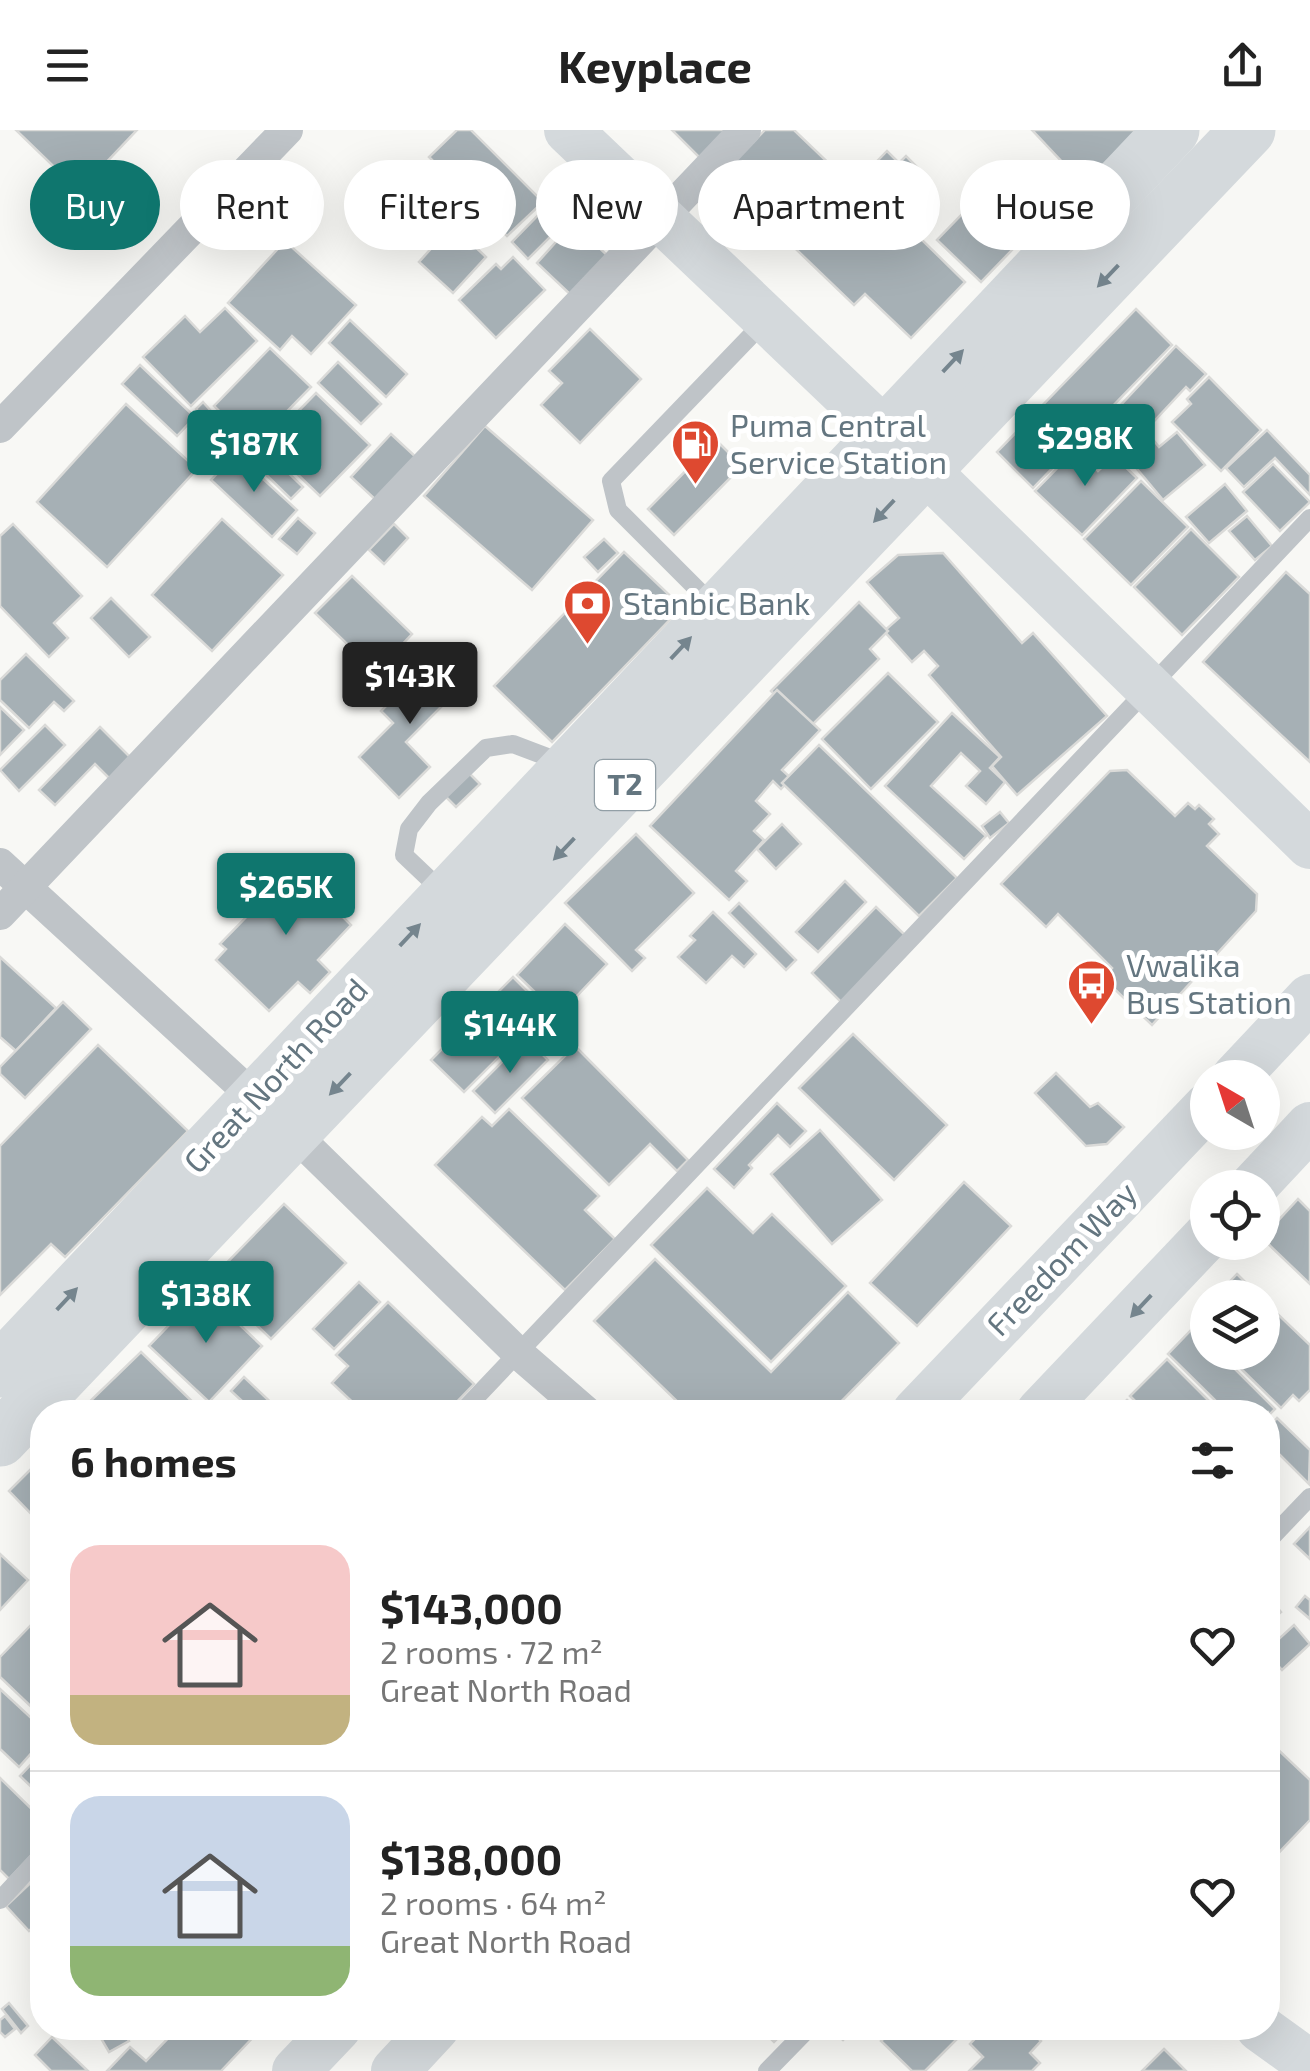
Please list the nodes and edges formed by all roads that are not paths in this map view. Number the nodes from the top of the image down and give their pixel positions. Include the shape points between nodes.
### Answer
1 (288, 130) edge
2 (568, 130) edge
3 (745, 130) edge
4 (1172, 130) edge
5 (1248, 130) edge
6 (600, 160) edge
7 (678, 199) edge
8 (678, 234) edge
9 (629, 250) edge
10 (767, 320) junction
11 (0, 427) edge
12 (885, 432) junction
13 (924, 469) junction
14 (1310, 518) edge
15 (718, 610) junction
16 (1148, 688) junction
17 (629, 704) junction
18 (664, 744) junction
19 (568, 766) junction
20 (610, 801) junction
21 (1310, 845) edge
22 (0, 864) edge
23 (26, 887) junction
24 (447, 896) junction
25 (0, 914) edge
26 (1310, 998) edge
27 (1252, 1060) edge
28 (274, 1116) junction
29 (1190, 1125) edge
30 (1310, 1126) edge
31 (1269, 1170) edge
32 (1190, 1254) edge
33 (518, 1353) junction
34 (0, 1370) edge
35 (33, 1400) edge
36 (473, 1400) edge
37 (572, 1400) edge
38 (927, 1400) edge
39 (1051, 1400) edge
40 (30, 1404) edge
41 (0, 1439) edge
42 (1310, 1497) edge
43 (1280, 1528) edge
44 (30, 1868) edge
45 (0, 1900) edge
46 (326, 2040) edge
47 (423, 2040) edge
48 (797, 2040) edge
49 (1277, 2040) edge
50 (1310, 2064) edge
51 (296, 2071) edge
52 (395, 2071) edge
53 (767, 2071) edge

1 - 11 street
2 - 6 main road
3 - 7 street
12 -> 4 highway, Great North Road / T2
5 -> 13 highway, Great North Road / T2
8 - 10 main road
9 - 23 street
10 - 12 main road
10 - 15 lane via 611,480 618,510
12 - 15 highway, Great North Road / T2
13 - 16 main road
13 -> 18 highway, Great North Road / T2
14 - 16 lane
17 -> 15 highway, Great North Road / T2
16 - 21 main road
16 - 33 lane
17 - 18 highway via 624,722 631,738 646,746
17 - 19 highway, Great North Road / T2
18 - 20 highway, Great North Road / T2
19 - 20 highway via 600,770
19 - 24 highway, Great North Road / T2
19 - 24 lane via 513,744 486,748 429,803 408,828 404,855
20 -> 28 highway, Great North Road / T2
22 - 23 street
23 - 25 street
23 - 28 street
28 -> 24 highway, Great North Road / T2
26 - 27 main road
28 - 33 street
34 -> 28 highway, Great North Road / T2
28 - 35 highway, Great North Road / T2
29 - 38 main road, Freedom Way
30 - 31 main road
32 -> 39 main road
33 - 36 lane
33 - 37 street
40 - 41 highway, Great North Road / T2
42 - 43 lane
44 - 45 lane
46 - 51 main road
47 - 52 main road
48 - 53 lane
49 - 50 main road

